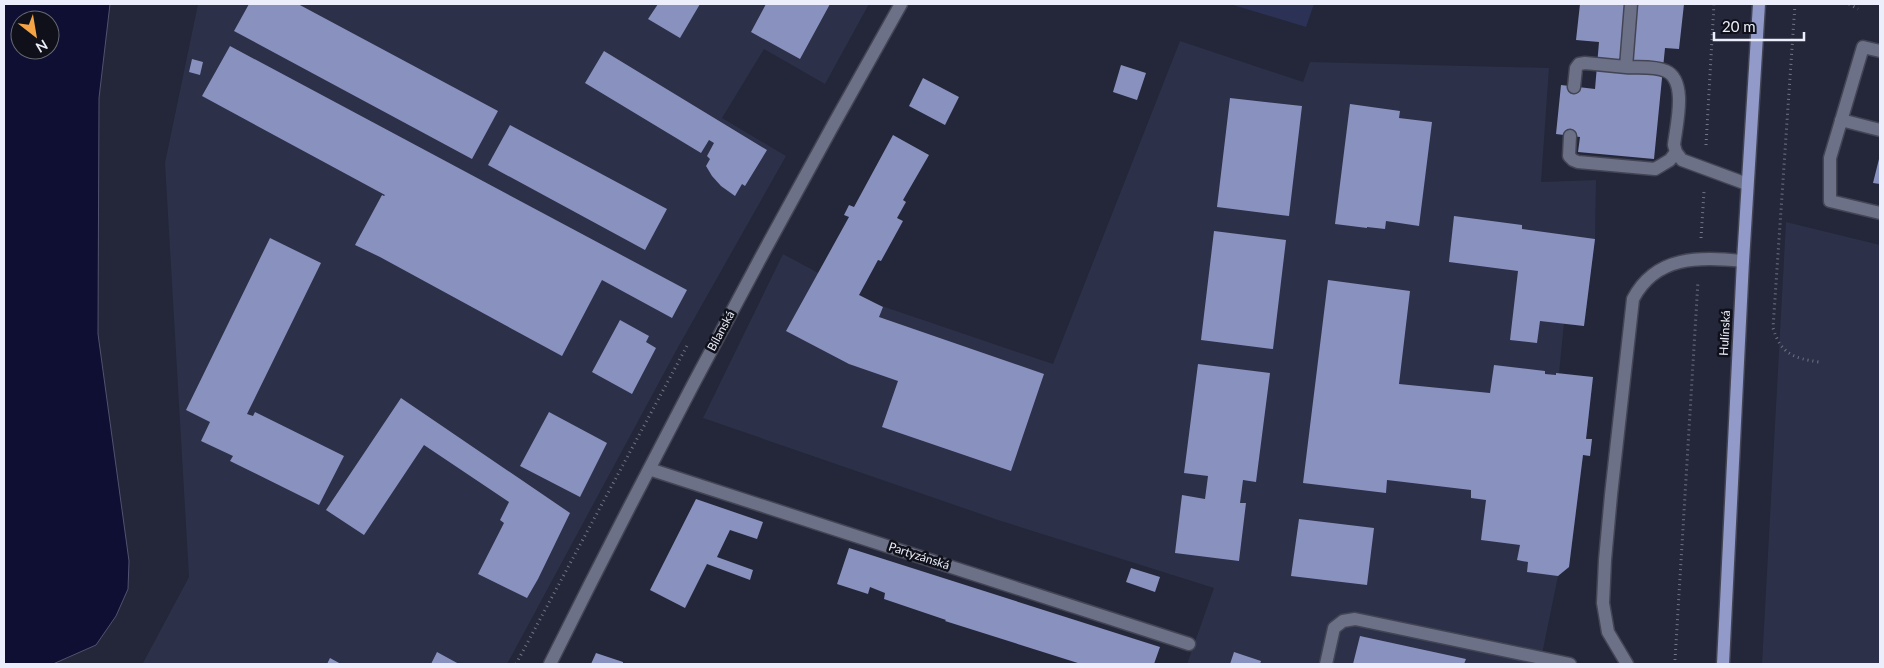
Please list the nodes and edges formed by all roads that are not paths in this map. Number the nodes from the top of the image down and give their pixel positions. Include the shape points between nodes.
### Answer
1 (902, 4) edge
2 (1631, 4) edge
3 (1758, 4) edge
4 (1880, 51) edge
5 (1626, 67) junction
6 (1574, 86) dead end
7 (1842, 120) junction
8 (1880, 130) edge
9 (1570, 136) dead end
10 (1676, 152) junction
11 (1747, 184) junction
12 (1880, 213) edge
13 (1743, 261) junction
14 (649, 469) junction
15 (1189, 644) dead end
16 (550, 664) edge
17 (1326, 664) edge
18 (1570, 664) edge
19 (1627, 664) edge
20 (1723, 664) edge

1 - 14 street, Bílanská via 819,150
2 - 5 street
3 - 11 main road, Hulínská
4 - 7 street via 1863,46
5 - 6 street via 1579,64
5 - 10 street via 1664,70 1672,75 1679,96
7 - 8 street
7 - 12 street via 1830,158 1830,201
9 - 10 street via 1569,156 1578,162 1655,169
10 - 11 street via 1682,160
11 - 13 main road, Hulínská
13 - 19 street via 1699,258 1677,263 1658,271 1639,287 1632,300 1603,603 1608,632
13 - 20 main road, Hulínská
14 - 15 street, Partyzánská
14 - 16 street, Bílanská
17 - 18 street via 1334,628 1343,621 1354,619

